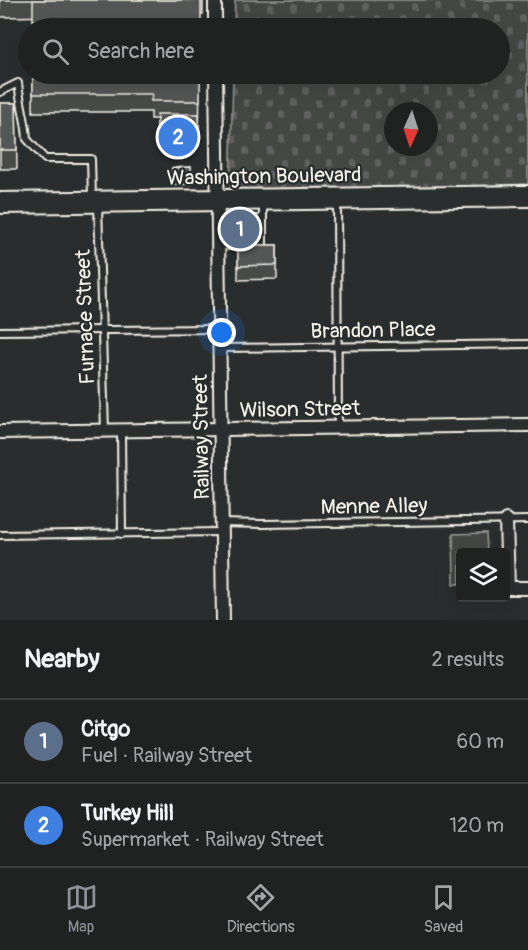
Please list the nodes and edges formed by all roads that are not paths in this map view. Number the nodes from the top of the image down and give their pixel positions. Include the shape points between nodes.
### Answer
1 (215, 0) edge
2 (215, 18) edge
3 (18, 83) edge
4 (18, 84) edge
5 (216, 84) edge
6 (0, 92) edge
7 (528, 196) edge
8 (337, 199) junction
9 (217, 201) junction
10 (95, 202) junction
11 (0, 203) edge
12 (263, 209) junction
13 (224, 246) junction
14 (102, 329) junction
15 (219, 329) junction
16 (0, 331) edge
17 (528, 344) edge
18 (219, 348) junction
19 (339, 348) junction
20 (528, 425) edge
21 (338, 428) junction
22 (220, 430) junction
23 (105, 431) junction
24 (121, 431) junction
25 (0, 432) edge
26 (506, 520) junction
27 (528, 520) edge
28 (221, 528) junction
29 (122, 534) junction
30 (0, 535) edge
31 (528, 588) edge
32 (223, 620) edge

1 - 2 street
3 - 6 lane, Furnace Street
4 - 10 lane, Furnace Street via 27,139 45,159 91,159
5 - 9 street, Railway Street
7 - 8 main road, Washington Boulevard
8 - 12 main road, Washington Boulevard
8 - 19 lane
9 - 10 main road, Washington Boulevard
9 - 12 main road, Washington Boulevard
9 - 13 street, Railway Street
10 - 11 main road, Washington Boulevard
10 - 14 lane, Furnace Street
12 - 13 lane via 230,226
12 - 13 lane via 263,245
13 - 15 street, Railway Street
14 - 15 lane
14 - 16 lane
14 - 23 lane, Furnace Street
15 - 18 street, Railway Street
17 - 19 lane, Brandon Place
18 - 19 lane, Brandon Place
18 - 22 street, Railway Street
19 - 21 lane
20 - 21 street, Wilson Street
21 - 22 street, Wilson Street
22 - 24 street, Wilson Street
22 - 28 street, Railway Street
23 - 24 street, Wilson Street
23 - 25 street, Wilson Street
24 - 29 lane
26 - 27 lane, Menne Alley
26 - 28 lane, Menne Alley
26 - 31 street via 508,588
28 - 29 lane, Menne Alley
28 - 32 street, Railway Street
29 - 30 lane, Menne Alley

